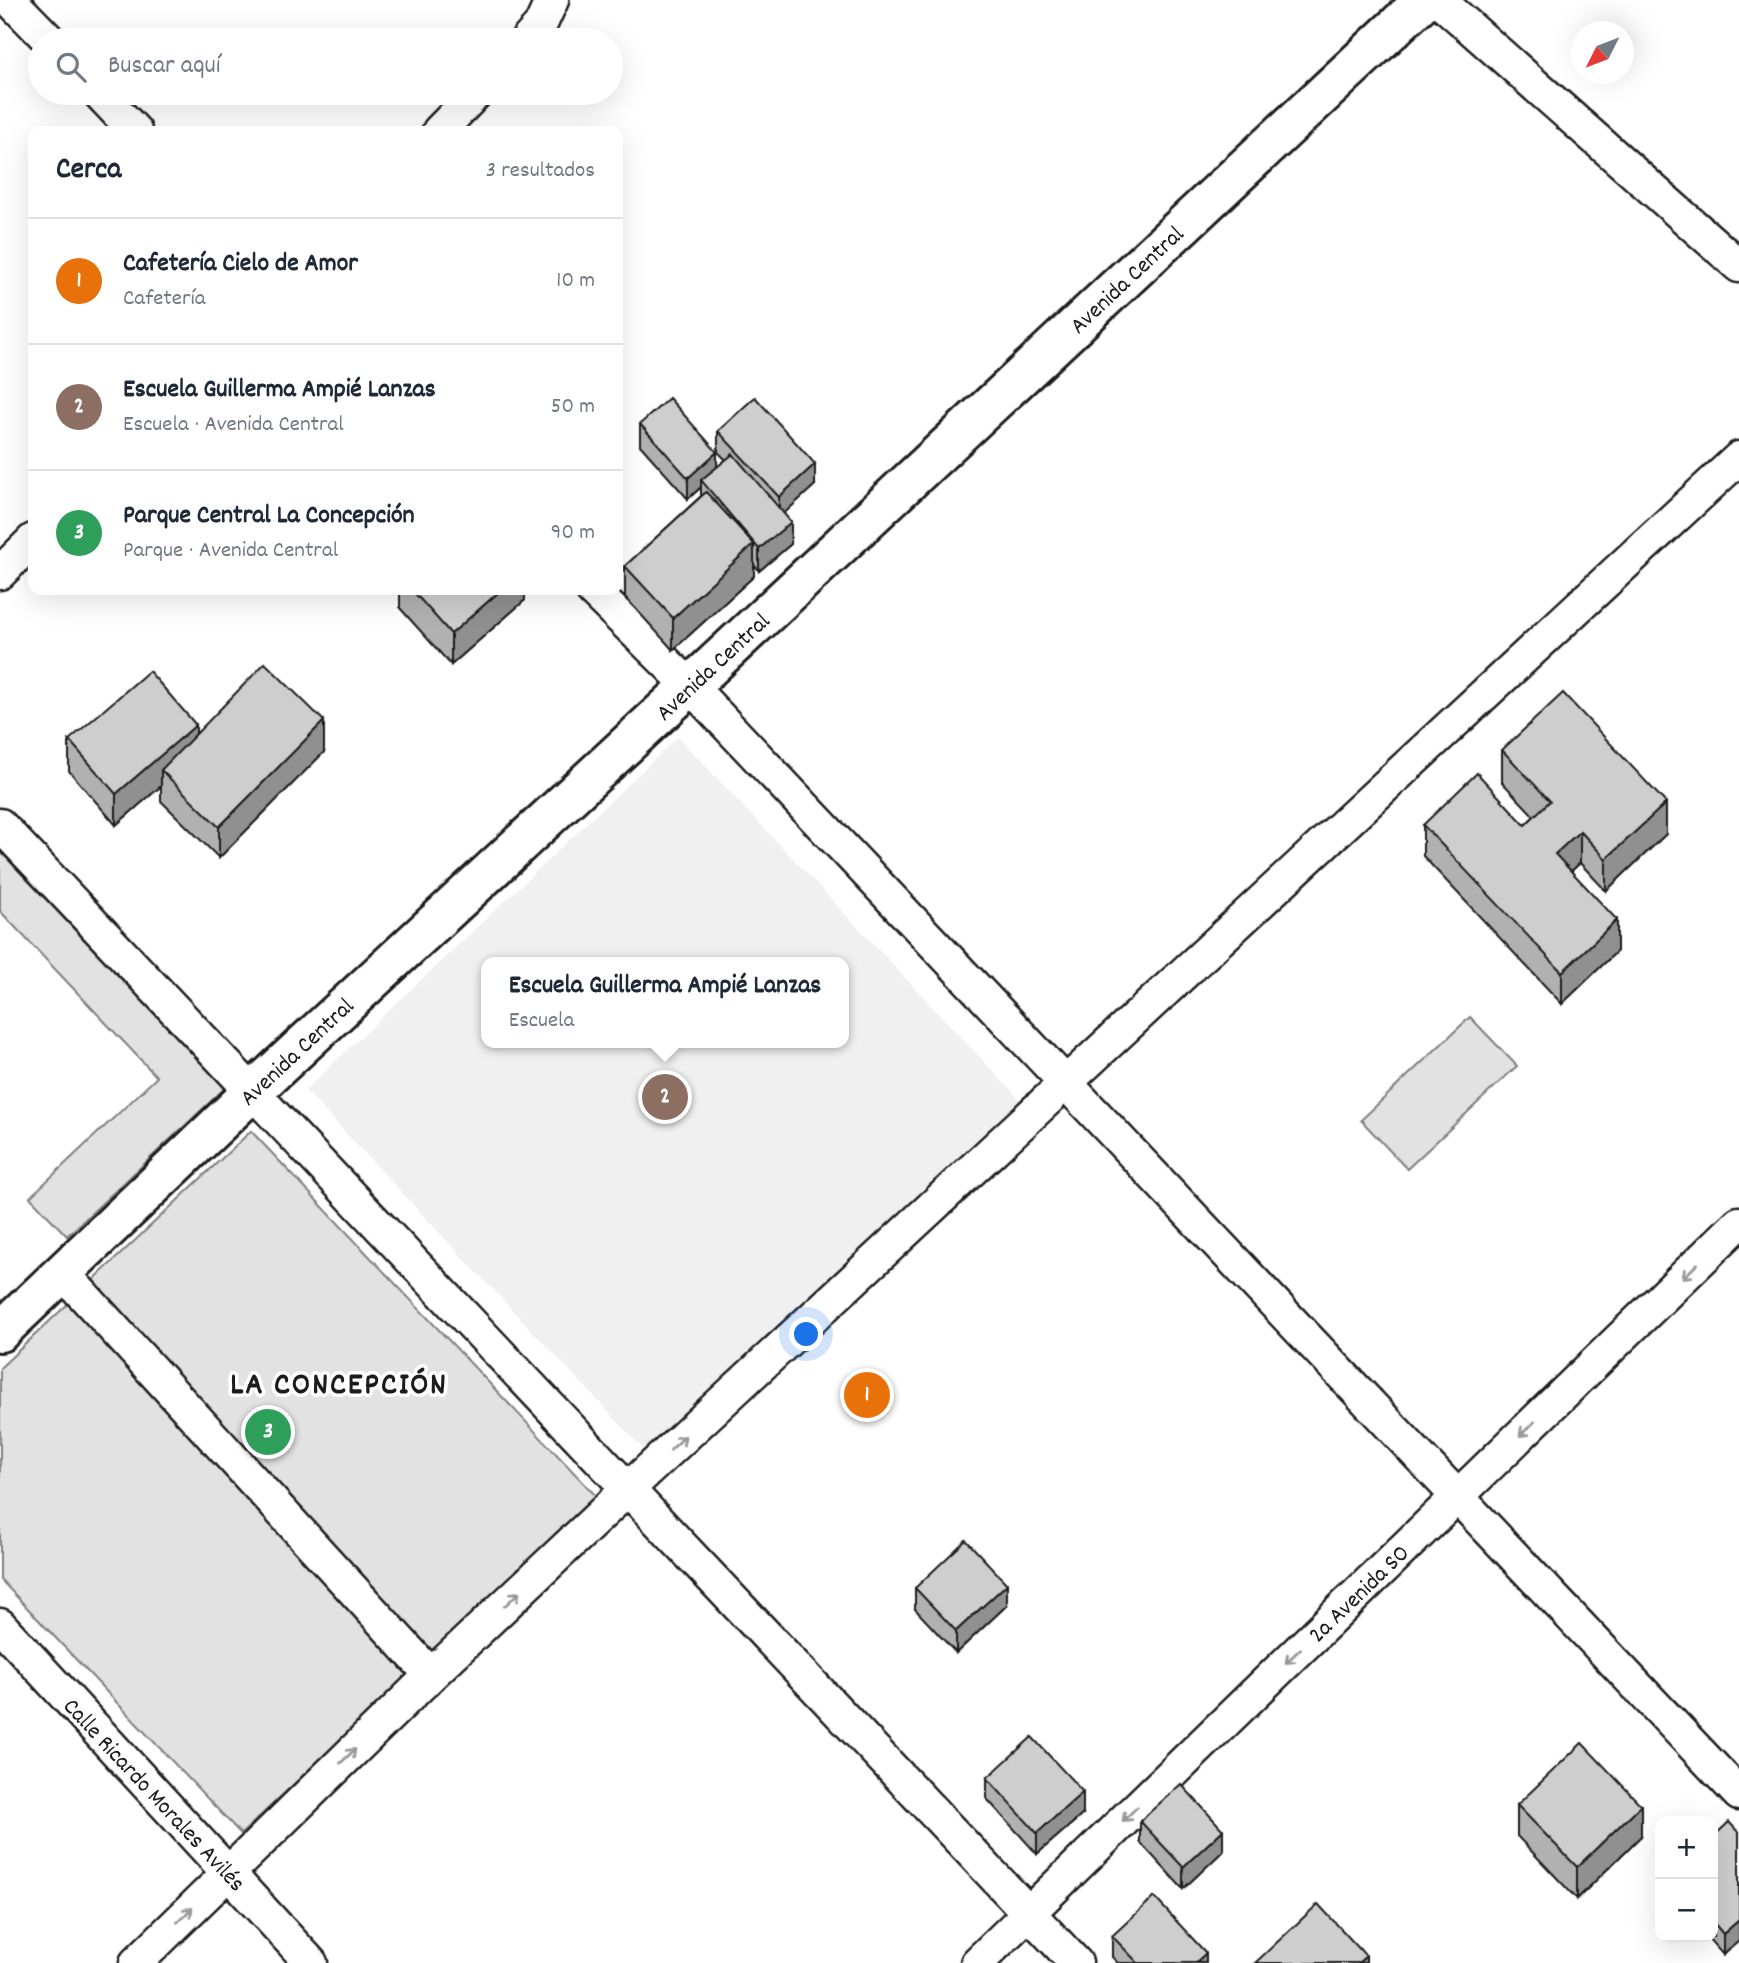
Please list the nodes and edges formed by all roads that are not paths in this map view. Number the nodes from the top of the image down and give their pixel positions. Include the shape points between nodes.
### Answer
1 (10, 0) edge
2 (552, 0) edge
3 (1424, 0) edge
4 (1440, 0) edge
5 (37, 28) edge
6 (538, 28) edge
7 (110, 105) edge
8 (464, 105) edge
9 (130, 126) edge
10 (444, 126) edge
11 (1739, 266) edge
12 (1739, 458) edge
13 (28, 545) edge
14 (0, 573) edge
15 (597, 595) edge
16 (690, 687) junction
17 (0, 825) edge
18 (1067, 1083) junction
19 (252, 1092) junction
20 (1739, 1223) edge
21 (62, 1273) junction
22 (0, 1332) edge
23 (628, 1489) junction
24 (1457, 1496) junction
25 (0, 1625) edge
26 (431, 1675) junction
27 (1739, 1794) edge
28 (228, 1873) junction
29 (1028, 1913) junction
30 (136, 1963) edge
31 (310, 1963) edge
32 (977, 1963) edge
33 (1076, 1963) edge

1 - 5 street
2 - 6 street
3 - 16 main road, Avenida Central
4 - 11 street
7 - 9 street
8 - 10 street
12 - 18 street
13 - 14 street
15 - 16 street
16 - 18 street
16 - 19 main road, Avenida Central
17 - 19 street
23 -> 18 street
18 - 24 street
19 - 21 main road, Avenida Central
19 - 23 street
20 -> 24 street, 2a Avenida SO
21 - 22 main road, Avenida Central
21 - 26 street
26 -> 23 street
23 - 29 street
24 - 27 street
24 -> 29 street, 2a Avenida SO
25 - 28 street, Calle Ricardo Morales Avilés
28 -> 26 street
30 -> 28 street
28 - 31 street, Calle Ricardo Morales Avilés
29 - 32 street, 2a Avenida SO
29 - 33 street

